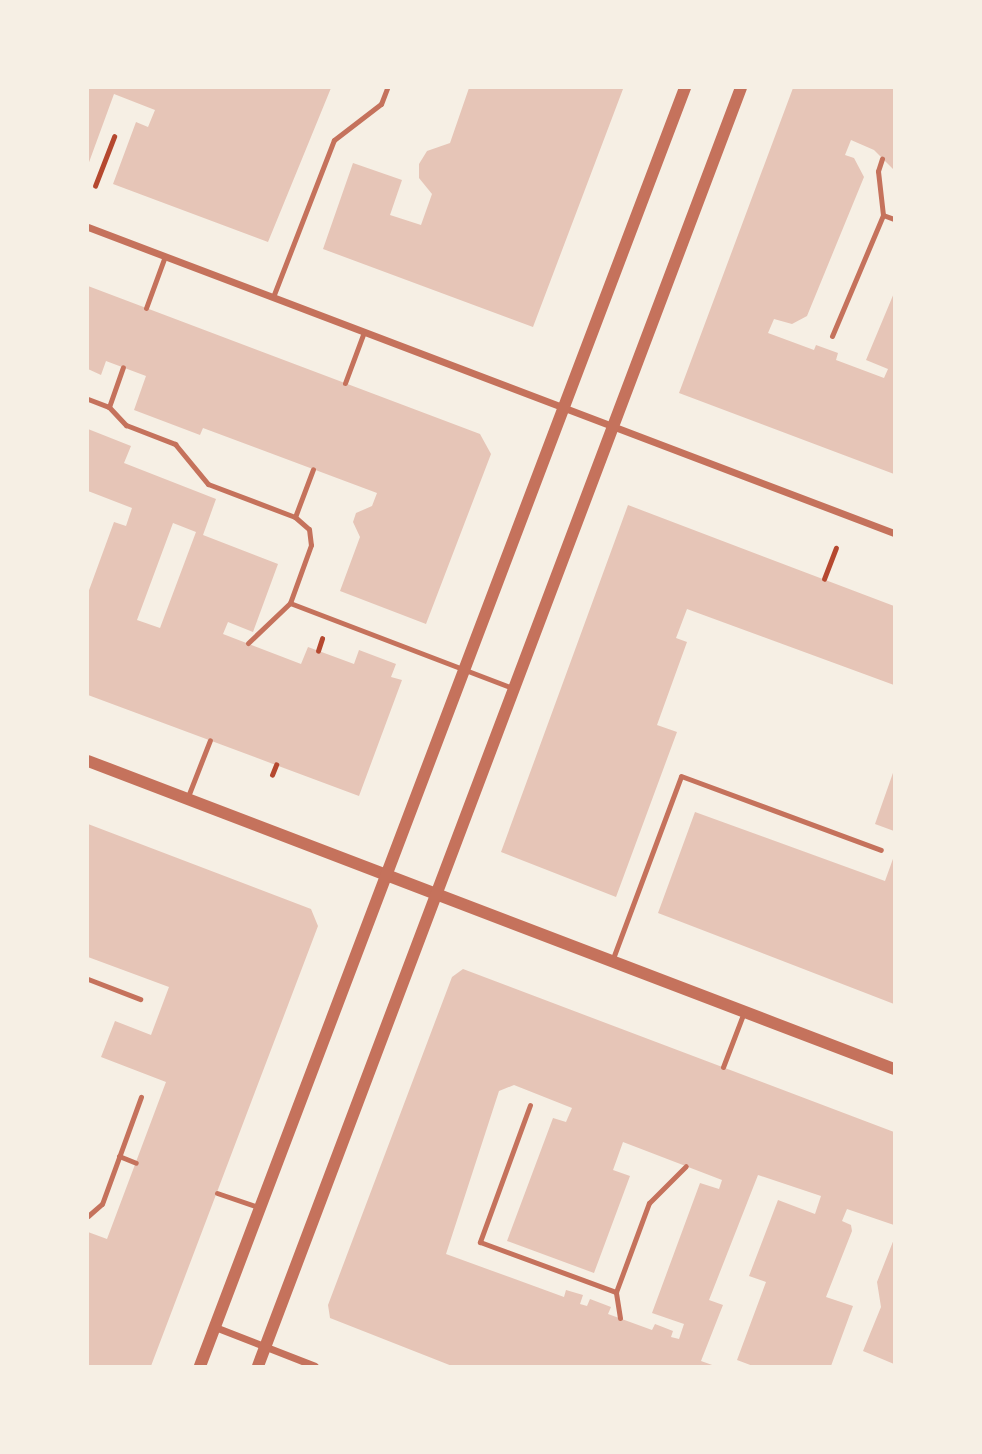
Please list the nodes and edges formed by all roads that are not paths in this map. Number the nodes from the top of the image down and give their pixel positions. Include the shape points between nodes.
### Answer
1 (387, 88) edge
2 (685, 88) edge
3 (741, 88) edge
4 (882, 159) dead end
5 (883, 215) junction
6 (894, 219) edge
7 (88, 227) edge
8 (165, 256) junction
9 (273, 297) junction
10 (146, 308) dead end
11 (364, 332) junction
12 (832, 336) dead end
13 (123, 367) dead end
14 (345, 383) dead end
15 (88, 399) edge
16 (109, 407) junction
17 (565, 408) junction
18 (613, 426) junction
19 (313, 469) dead end
20 (295, 517) junction
21 (894, 533) edge
22 (290, 603) junction
23 (248, 643) dead end
24 (466, 670) junction
25 (514, 688) junction
26 (210, 740) dead end
27 (88, 761) edge
28 (187, 799) junction
29 (881, 850) dead end
30 (389, 876) junction
31 (436, 894) junction
32 (612, 961) junction
33 (88, 979) edge
34 (140, 999) dead end
35 (744, 1012) junction
36 (723, 1067) dead end
37 (894, 1069) edge
38 (141, 1097) dead end
39 (530, 1105) dead end
40 (120, 1156) junction
41 (136, 1163) dead end
42 (686, 1166) dead end
43 (217, 1193) dead end
44 (261, 1209) junction
45 (88, 1216) edge
46 (616, 1292) junction
47 (620, 1318) dead end
48 (215, 1327) junction
49 (265, 1347) junction
50 (200, 1367) edge
51 (258, 1367) edge
52 (315, 1367) edge

1 - 9 lane via 381,104 334,140
2 - 17 street
3 - 18 street
4 - 5 lane via 878,171
5 - 6 lane
5 - 12 lane
7 - 8 street
8 - 9 street
8 - 10 lane
9 - 11 street
11 - 14 lane
11 - 17 street
13 - 16 lane
15 - 16 lane
16 - 20 lane via 125,425 175,444 208,484
17 - 18 street
17 - 24 street
18 - 21 street
18 - 25 street
19 - 20 lane
20 - 22 lane via 309,529 311,545
22 - 23 lane
22 - 24 lane
24 - 25 lane
24 - 30 street
25 - 31 street
26 - 28 lane
27 - 28 street
28 - 30 street
29 - 32 lane via 681,776
30 - 31 street
30 - 44 street
31 - 32 street
31 - 49 street
32 - 35 street
33 - 34 lane
35 - 36 lane
35 - 37 street
38 - 40 lane
39 - 46 lane via 480,1242
40 - 41 lane
40 - 45 lane via 102,1204
42 - 46 lane via 649,1203
43 - 44 lane
44 - 48 street
46 - 47 lane
48 - 49 street
48 - 50 street
49 - 51 street
49 - 52 street

